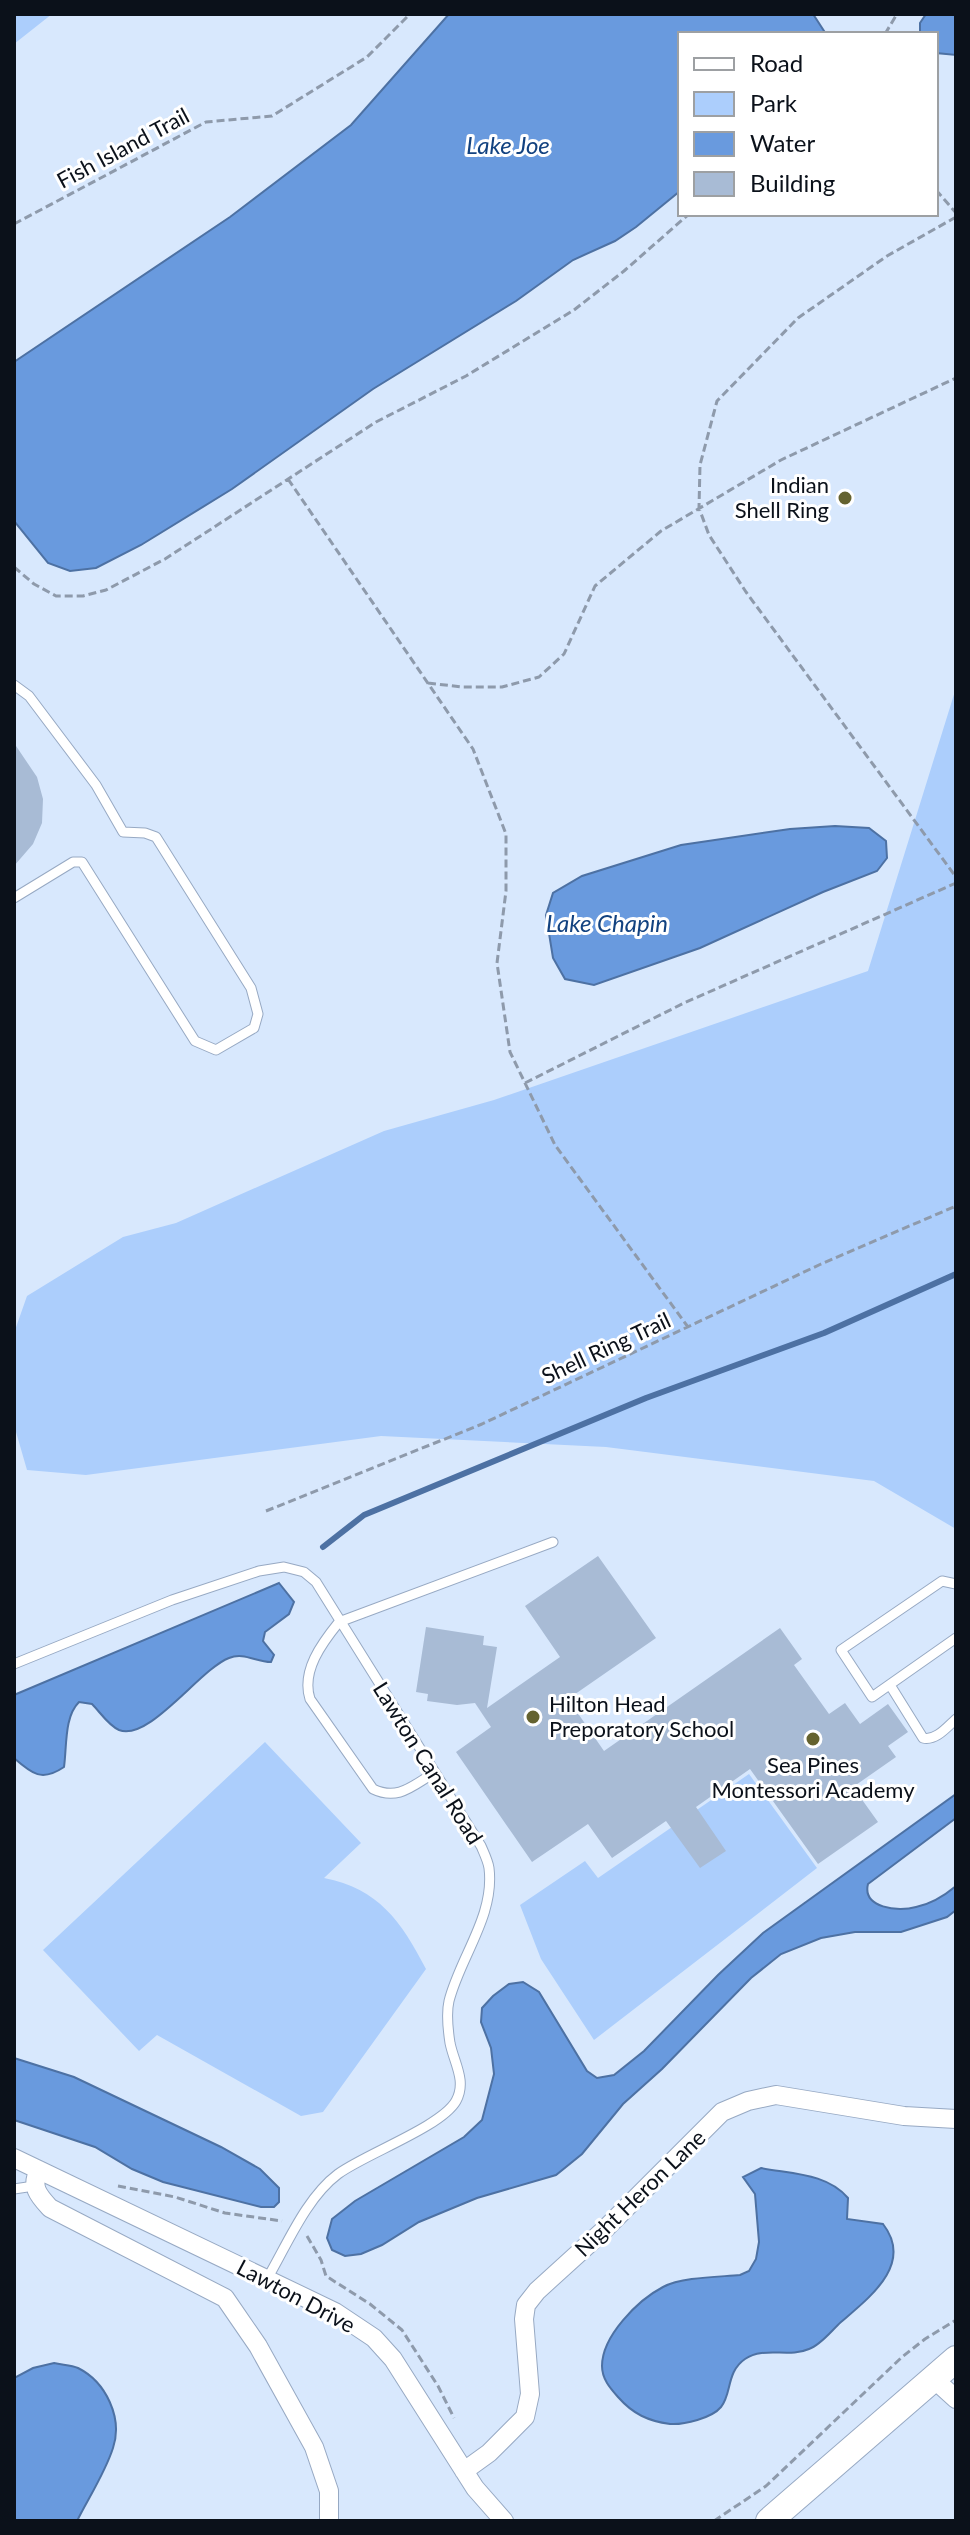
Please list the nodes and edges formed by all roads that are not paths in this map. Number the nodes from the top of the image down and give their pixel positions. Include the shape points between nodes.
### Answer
1 (14, 685) edge
2 (14, 898) edge
3 (553, 1542) dead end
4 (956, 1584) edge
5 (339, 1622) junction
6 (956, 1638) edge
7 (14, 1664) edge
8 (890, 1685) junction
9 (956, 1719) edge
10 (434, 1773) junction
11 (956, 2119) edge
12 (14, 2158) edge
13 (36, 2178) junction
14 (14, 2189) edge
15 (267, 2279) junction
16 (956, 2359) edge
17 (934, 2379) junction
18 (956, 2399) edge
19 (464, 2471) junction
20 (329, 2521) edge
21 (504, 2521) edge
22 (769, 2521) edge

1 - 2 lane via 29,696 96,785 123,832 156,837 251,988 258,1014 254,1028 216,1050 195,1041 82,862 73,862
3 - 5 lane
4 - 8 lane via 942,1581 841,1650 872,1697
5 - 7 lane, Lawton Canal Road via 316,1582 284,1567 172,1600
5 - 10 lane, Lawton Canal Road
5 - 10 lane via 309,1673 310,1699 373,1789 396,1794
6 - 8 lane
8 - 9 lane via 923,1738 936,1736
10 - 15 lane, Lawton Canal Road via 489,1866 482,1920 449,2002 450,2045 461,2089 439,2118 340,2172 321,2188
11 - 19 street, Night Heron Lane via 776,2095 722,2112 526,2305 530,2394 525,2417
12 - 13 street, Lawton Drive
13 - 14 lane
13 - 15 street, Lawton Drive
13 - 20 street via 37,2194 50,2208 225,2298 314,2447 329,2491
15 - 19 street, Lawton Drive via 374,2338
16 - 17 street
17 - 18 street
17 - 22 street
19 - 21 street, Lawton Drive

